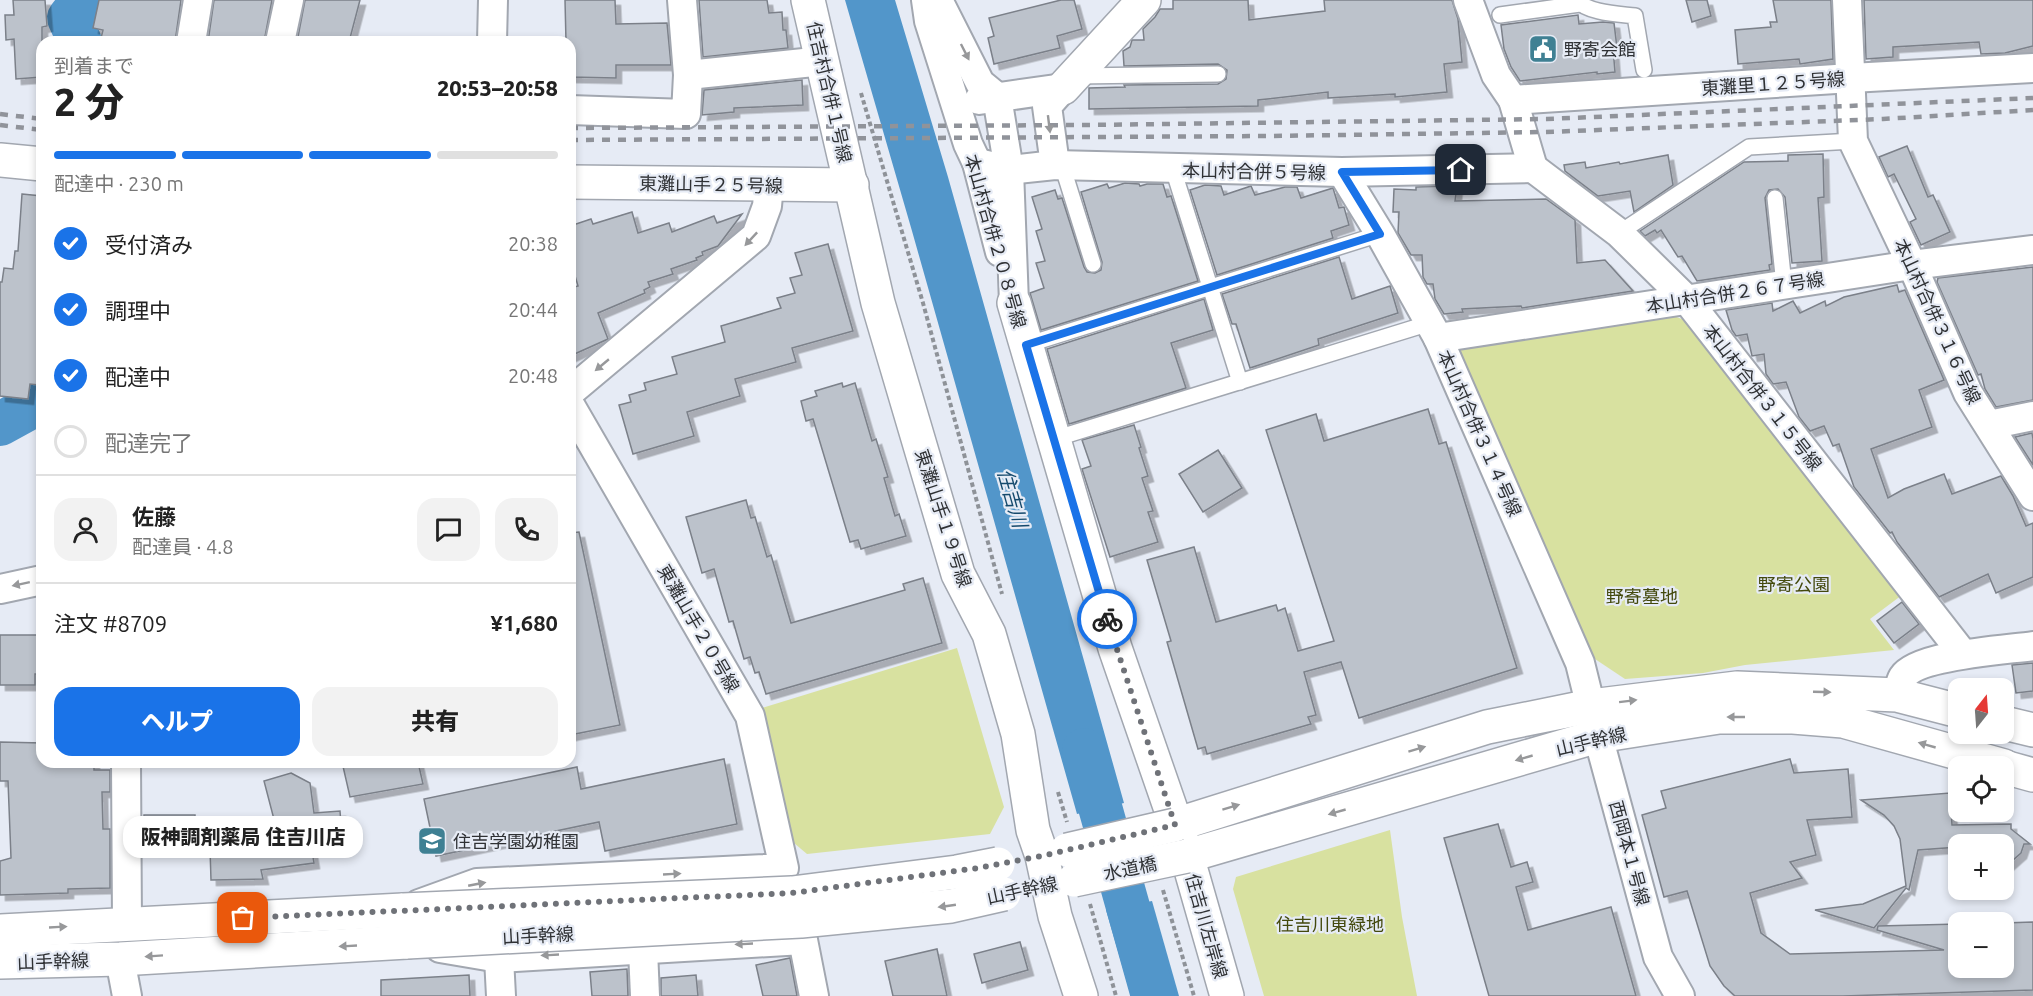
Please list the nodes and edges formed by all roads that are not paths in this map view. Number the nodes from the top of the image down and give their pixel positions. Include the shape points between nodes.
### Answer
1 (198, 0) edge
2 (289, 0) edge
3 (493, 0) edge
4 (682, 0) edge
5 (808, 0) edge
6 (926, 0) edge
7 (938, 0) edge
8 (1144, 0) edge
9 (1468, 0) edge
10 (1847, 0) edge
11 (1578, 2) edge
12 (1500, 15) dead end
13 (192, 36) edge
14 (281, 36) edge
15 (492, 36) edge
16 (823, 61) junction
17 (2033, 68) edge
18 (1218, 74) dead end
19 (688, 75) junction
20 (1851, 78) junction
21 (1646, 80) junction
22 (1068, 82) junction
23 (997, 97) junction
24 (1513, 100) junction
25 (576, 110) edge
26 (1853, 141) junction
27 (972, 153) junction
28 (0, 160) edge
29 (36, 163) edge
30 (1059, 165) junction
31 (1533, 168) junction
32 (1173, 169) junction
33 (1009, 170) junction
34 (1342, 172) junction
35 (576, 182) edge
36 (770, 185) junction
37 (852, 185) junction
38 (1775, 198) dead end
39 (1619, 233) junction
40 (1380, 234) junction
41 (2033, 250) edge
42 (1093, 264) dead end
43 (1912, 265) junction
44 (1784, 285) junction
45 (1210, 288) junction
46 (1687, 300) junction
47 (1014, 303) junction
48 (1434, 331) junction
49 (1026, 345) junction
50 (1240, 382) junction
51 (576, 387) edge
52 (576, 415) edge
53 (2033, 416) edge
54 (1989, 425) junction
55 (1054, 439) junction
56 (2033, 496) edge
57 (36, 581) edge
58 (0, 589) edge
59 (2033, 646) edge
60 (1963, 654) junction
61 (1897, 695) junction
62 (1948, 708) edge
63 (1595, 721) junction
64 (2014, 725) edge
65 (2033, 730) edge
66 (1966, 756) edge
67 (126, 768) edge
68 (2014, 770) edge
69 (2033, 775) edge
70 (1175, 825) junction
71 (1187, 856) junction
72 (1064, 865) junction
73 (1001, 879) junction
74 (403, 910) junction
75 (127, 923) junction
76 (0, 931) edge
77 (407, 942) junction
78 (643, 950) junction
79 (120, 958) junction
80 (499, 958) junction
81 (0, 962) edge
82 (127, 996) edge
83 (501, 996) edge
84 (645, 996) edge
85 (814, 996) edge
86 (1081, 996) edge
87 (1227, 996) edge
88 (1680, 996) edge

1 - 13 street
2 - 14 street
3 - 15 street
4 - 19 street
5 - 16 street, 住吉村合併１号線
6 - 27 street, 本山村合併２０８号線 via 929,21
7 -> 23 street via 980,83
8 - 22 street
9 - 24 street via 1496,75
10 - 20 street
11 - 12 lane
11 - 21 lane via 1604,12 1635,16
16 - 19 street
16 - 37 street, 住吉村合併１号線
17 - 20 street, 東灘里１２５号線
18 - 22 lane
19 - 25 street via 686,114
20 - 21 street, 東灘里１２５号線
20 - 26 street
21 - 24 street, 東灘里１２５号線
22 - 23 street
22 -> 30 street via 1047,106
23 - 27 street via 979,100 971,112
23 - 33 street
24 - 31 street
26 - 39 lane via 1749,147
26 - 43 street, 本山村合併３１６号線
27 - 33 street, 本山村合併５号線
27 - 47 street, 本山村合併２０８号線
28 - 29 street
30 - 32 street, 本山村合併５号線
30 - 33 street, 本山村合併５号線
30 - 42 lane
31 - 34 street, 本山村合併５号線
31 - 39 street, 本山村合併３１５号線
32 - 34 street, 本山村合併５号線
32 - 45 lane
33 - 47 street
34 - 40 street, 本山村合併３１４号線
35 - 36 street, 東灘山手２５号線
36 - 37 street, 東灘山手２５号線
36 -> 51 street via 756,236
37 - 72 street, 東灘山手１９号線 via 878,303 958,574 989,634 1018,734 1033,830
38 - 44 lane
39 - 46 street, 本山村合併３１５号線
40 - 45 lane
40 - 48 street, 本山村合併３１４号線
41 - 43 street, 本山村合併２６７号線
43 - 44 street, 本山村合併２６７号線
43 - 54 street, 本山村合併３１６号線 via 1968,393
44 - 46 street, 本山村合併２６７号線
45 - 49 lane
45 - 50 lane
46 - 48 street, 本山村合併２６７号線
46 - 60 street, 本山村合併３１５号線
47 - 49 street, 本山村合併２０８号線
48 - 50 lane
48 - 63 street, 本山村合併３１４号線 via 1580,663
49 - 55 street, 本山村合併２０８号線
50 - 55 lane
74 -> 52 street, 東灘山手２０号線 via 477,883 784,868 750,716
53 - 54 street
54 - 56 street, 本山村合併３１６号線
55 - 70 street, 本山村合併２０８号線 via 1115,648
57 -> 58 street
59 - 60 street
60 - 61 street via 1921,664 1904,676
61 - 62 street, 山手幹線
63 -> 61 street, 山手幹線 via 1737,688
66 -> 63 street, 山手幹線 via 1843,721 1793,717
70 -> 63 street, 山手幹線 via 1487,727
63 -> 71 street, 山手幹線
63 - 88 street, 西岡本１号線 via 1658,957
64 - 65 street
67 - 75 street
68 - 69 street, 山手幹線
70 - 71 street, 住吉川左岸線
70 - 72 street, 水道橋, bridge
71 - 72 street, 水道橋, bridge
71 - 87 street, 住吉川左岸線
72 - 73 street, 山手幹線
72 - 86 street, 東灘山手１９号線 via 1057,922
73 - 74 street, 山手幹線, bridge via 957,872 792,893
73 -> 77 street, 山手幹線, bridge via 951,906 801,921
74 - 75 street, 山手幹線
76 -> 75 street, 山手幹線
77 -> 79 street, 山手幹線
77 - 80 street
78 -> 80 street
78 - 84 street
85 -> 78 street via 803,940
79 - 81 street, 山手幹線
79 - 82 street
80 - 83 street

